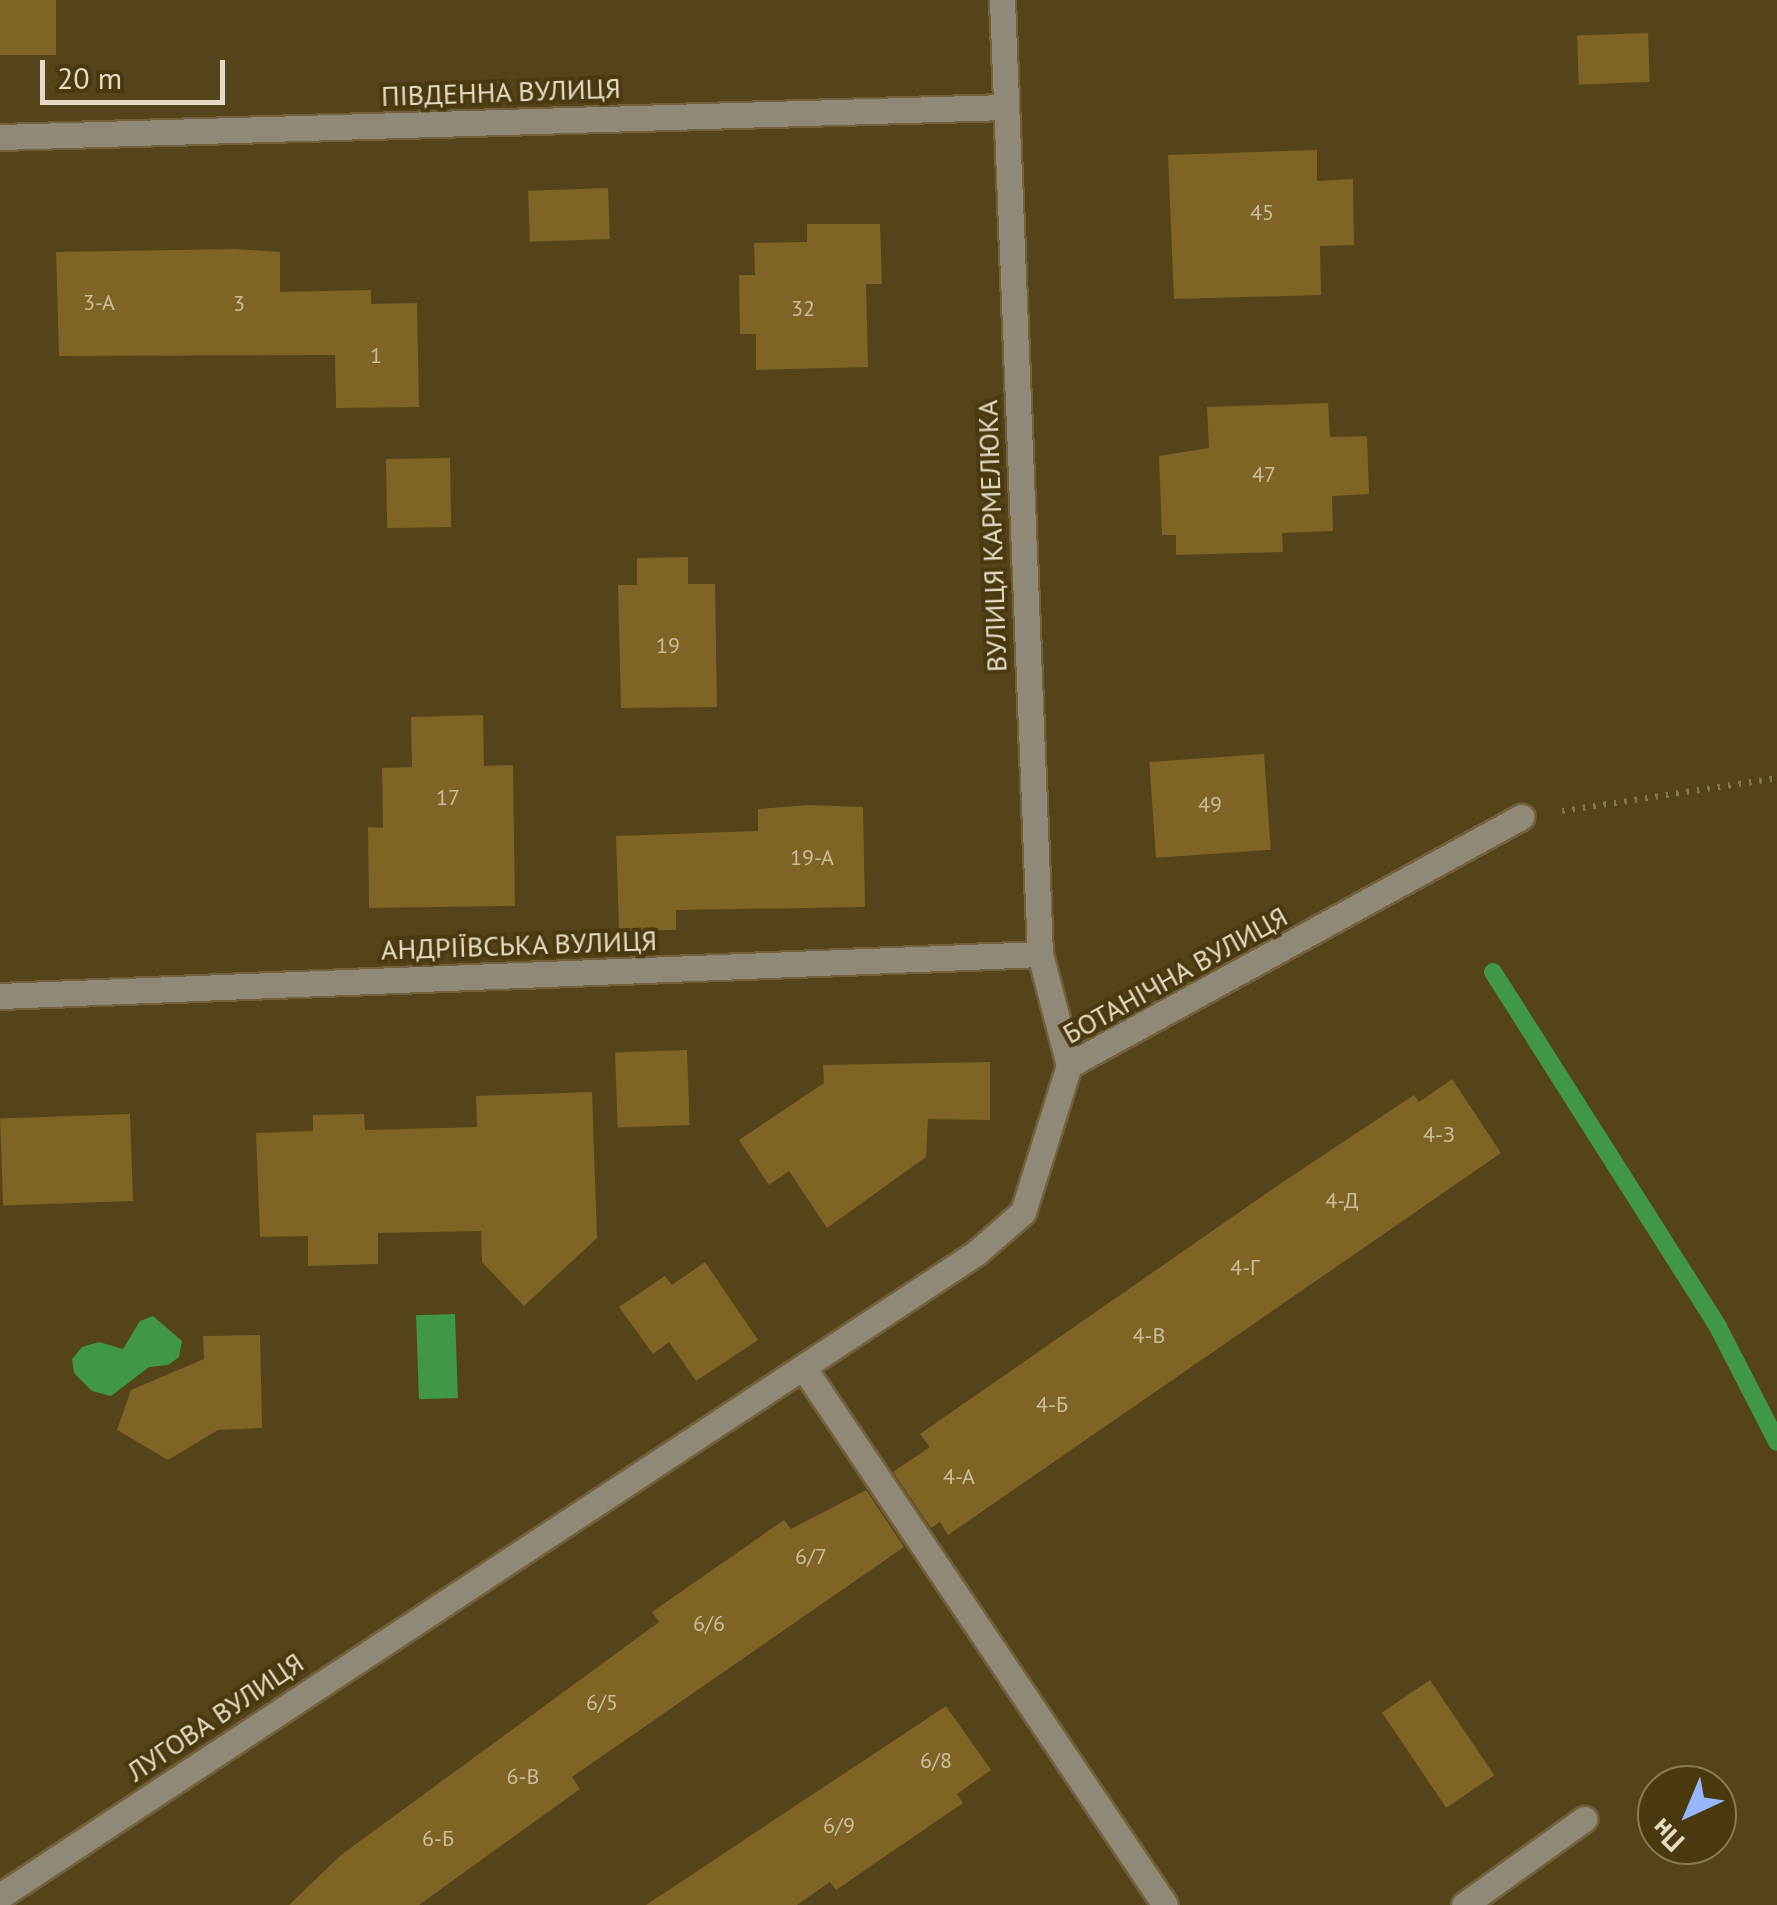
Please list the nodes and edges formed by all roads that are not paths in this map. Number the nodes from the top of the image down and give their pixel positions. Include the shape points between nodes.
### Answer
1 (1002, 0) edge
2 (1004, 106) junction
3 (0, 136) edge
4 (1521, 817) road end
5 (1040, 954) junction
6 (0, 996) edge
7 (1069, 1065) junction
8 (802, 1367) junction
9 (464, 1588) joint
10 (1584, 1819) dead end
11 (0, 1896) edge
12 (1164, 1905) edge
13 (1464, 1905) edge

1 - 2 street, ВУЛИЦЯ КАРМЕЛЮКА
2 - 3 street, ПІВДЕННА ВУЛИЦЯ
2 - 5 street, ВУЛИЦЯ КАРМЕЛЮКА
4 - 7 street, БОТАНІЧНА ВУЛИЦЯ
5 - 6 street, АНДРІЇВСЬКА ВУЛИЦЯ
5 - 7 street, ВУЛИЦЯ КАРМЕЛЮКА
7 - 8 street, БОТАНІЧНА ВУЛИЦЯ via 1023,1212 976,1253
8 - 9 street, БОТАНІЧНА ВУЛИЦЯ
8 - 12 street
9 - 11 street, ЛУГОВА ВУЛИЦЯ
10 - 13 street

